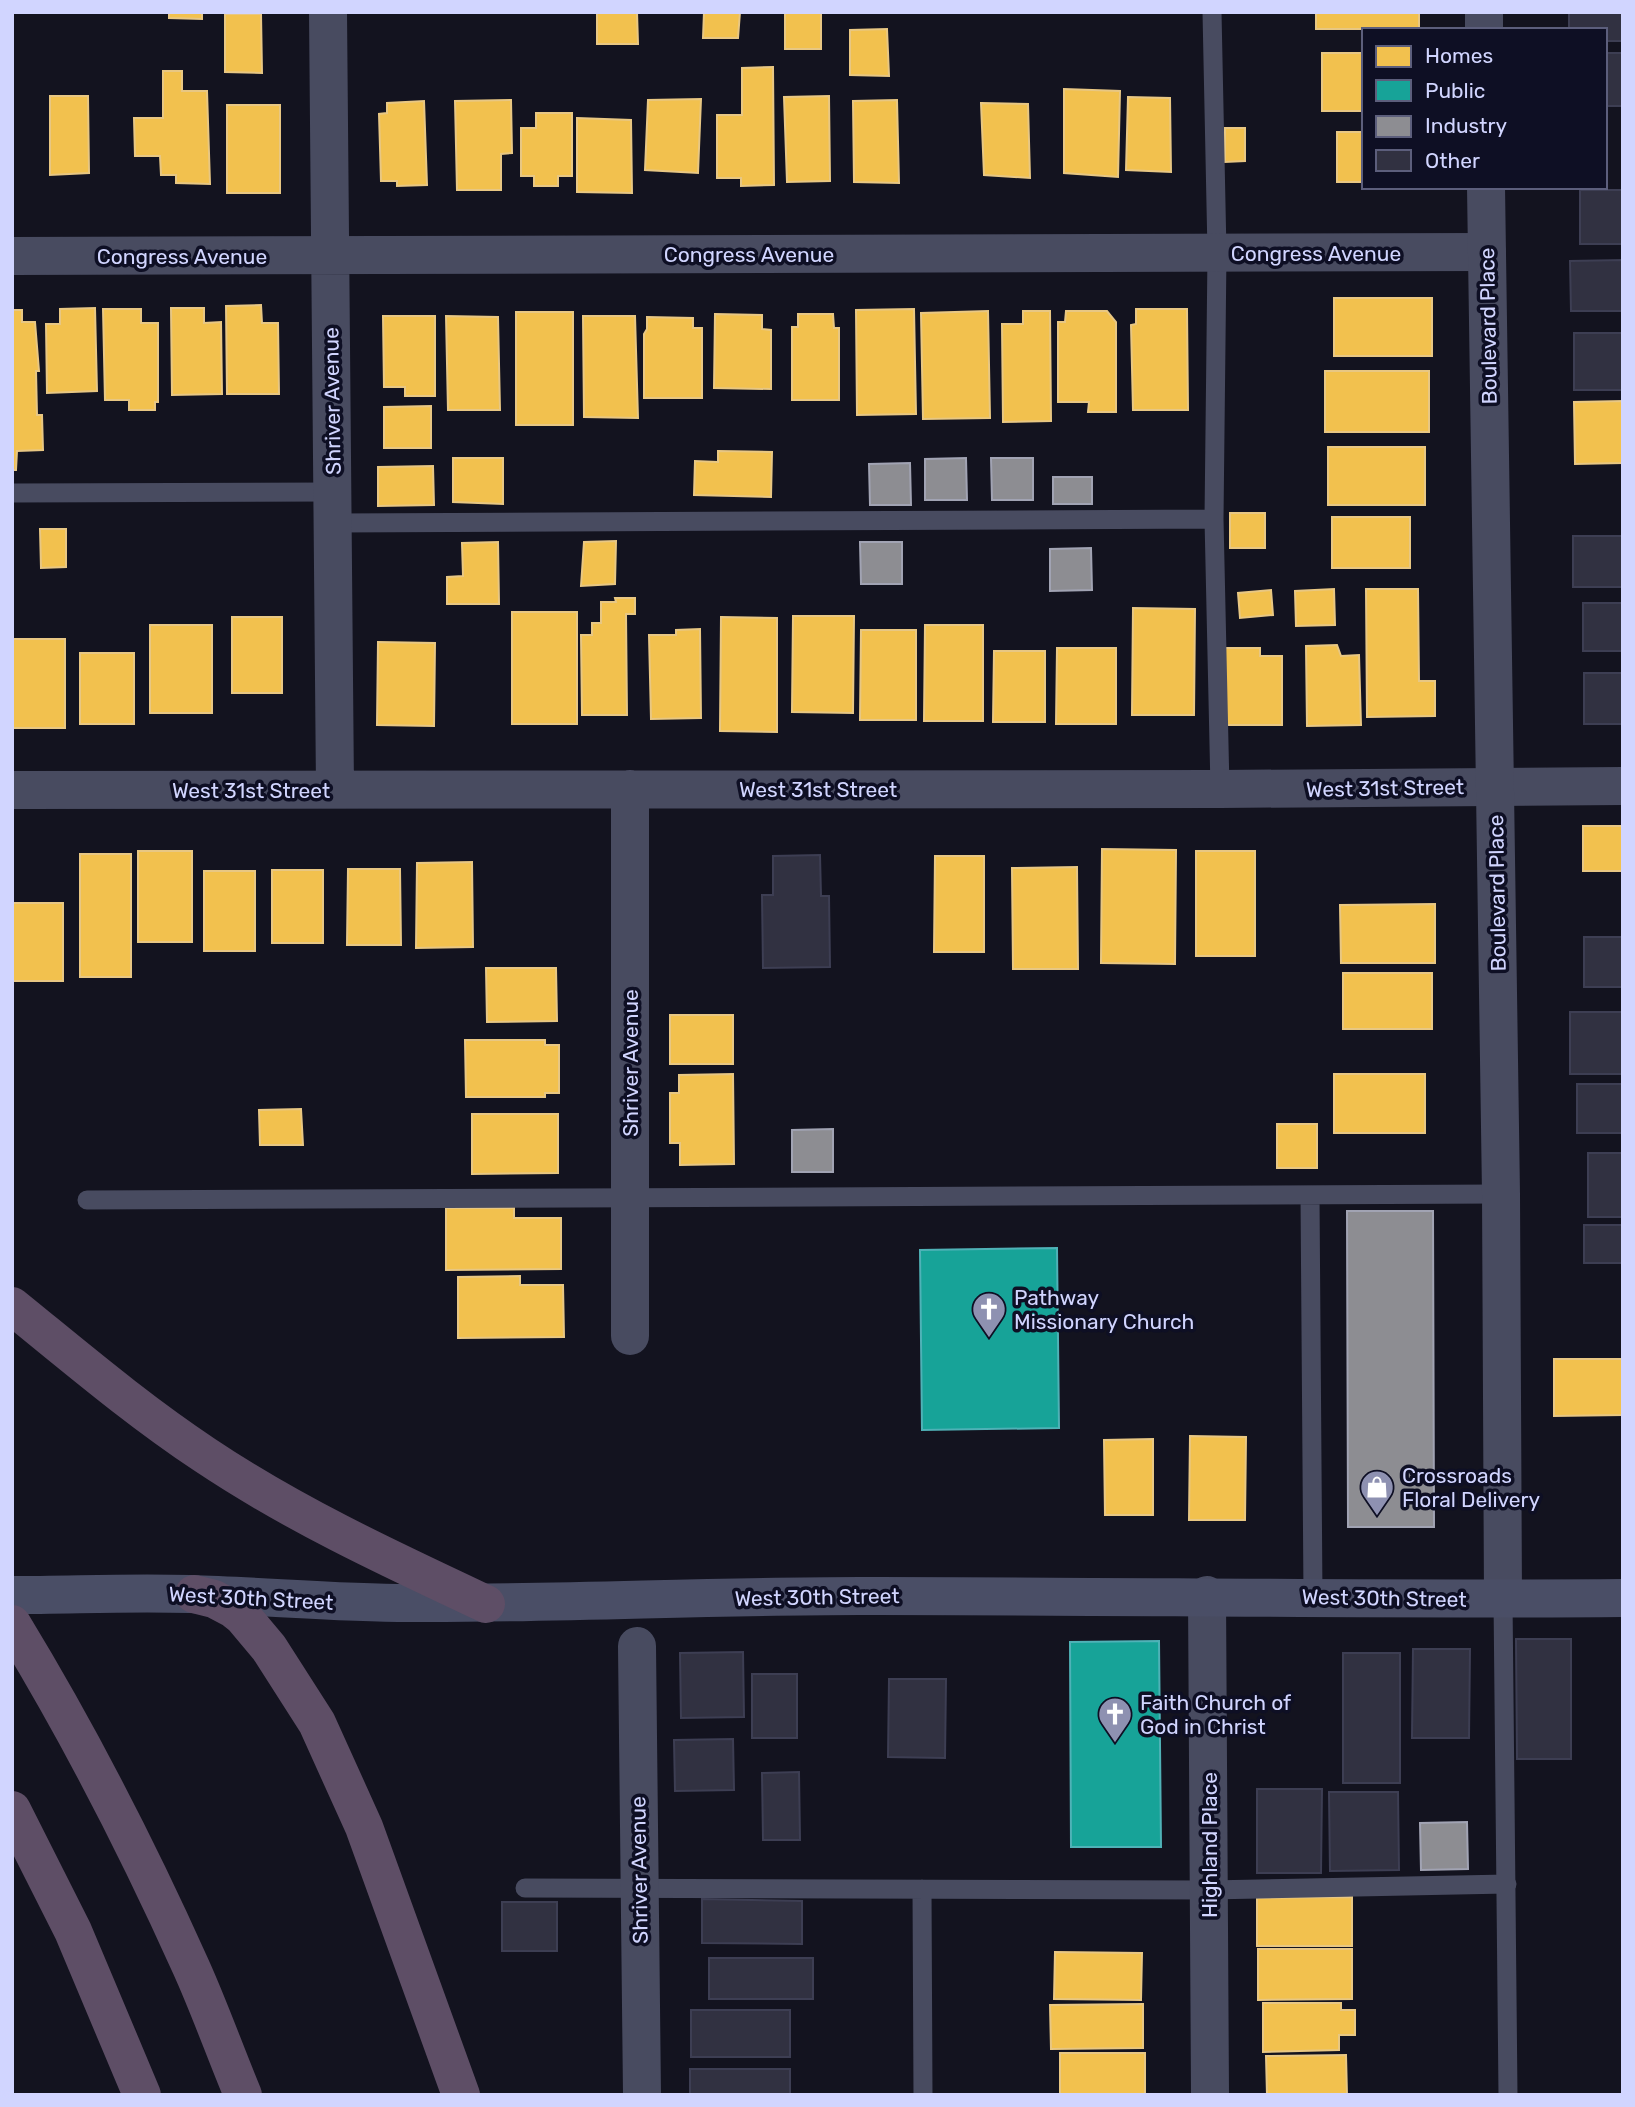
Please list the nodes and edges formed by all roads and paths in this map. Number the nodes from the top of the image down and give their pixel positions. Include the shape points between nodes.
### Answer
1 (328, 12) edge
2 (1212, 12) edge
3 (1486, 189) edge
4 (1487, 252) junction
5 (1217, 253) junction
6 (12, 256) edge
7 (330, 256) junction
8 (12, 493) edge
9 (334, 507) junction
10 (1214, 519) junction
11 (1623, 786) edge
12 (1496, 787) junction
13 (335, 789) junction
14 (630, 789) junction
15 (1220, 789) junction
16 (12, 790) edge
17 (1501, 1194) junction
18 (1310, 1196) junction
19 (629, 1198) junction
20 (88, 1200) dead end
21 (12, 1306) edge
22 (629, 1336) dead end
23 (194, 1594) junction
24 (12, 1595) edge
25 (1207, 1595) junction
26 (1313, 1597) junction
27 (1623, 1598) edge
28 (1503, 1599) junction
29 (486, 1604) junction
30 (12, 1624) edge
31 (637, 1646) dead end
32 (12, 1810) edge
33 (1507, 1884) junction
34 (525, 1888) dead end
35 (640, 1889) junction
36 (922, 1889) junction
37 (1209, 1890) junction
38 (142, 2095) edge
39 (243, 2095) edge
40 (461, 2095) edge
41 (642, 2095) edge
42 (923, 2095) edge
43 (1210, 2095) edge
44 (1508, 2095) edge

1 - 7 street, Shriver Avenue
2 - 5 lane
3 - 4 street, Boulevard Place
4 - 5 street, Congress Avenue
4 - 12 street, Boulevard Place
5 - 7 street, Congress Avenue
5 - 10 lane
6 - 7 street, Congress Avenue
7 - 9 street, Shriver Avenue
8 - 9 lane
9 - 10 lane
9 - 13 street, Shriver Avenue
10 - 15 lane
11 - 12 street, West 31st Street
12 - 15 street, West 31st Street
12 - 17 street, Boulevard Place
13 - 14 street, West 31st Street
13 - 16 street, West 31st Street
14 - 15 street, West 31st Street
14 - 19 street, Shriver Avenue
17 - 18 lane
17 - 28 street, Boulevard Place
18 - 19 lane
18 - 26 lane
19 - 20 lane
19 - 22 street, Shriver Avenue
21 - 29 highway via 157,1422 207,1456 359,1544
23 - 24 main road, West 30th Street
23 - 29 main road, West 30th Street
23 - 40 highway via 214,1599 243,1617 269,1648 317,1723 364,1827
25 - 26 main road, West 30th Street
25 - 29 main road, West 30th Street via 874,1595
25 - 37 street, Highland Place
26 - 28 main road, West 30th Street
27 - 28 main road, West 30th Street
28 - 33 lane
30 - 39 highway via 79,1739 191,1968
31 - 35 street, Shriver Avenue
32 - 38 highway via 74,1931
33 - 37 lane
33 - 44 lane
34 - 35 lane
35 - 36 lane
35 - 41 street, Shriver Avenue
36 - 37 lane
36 - 42 lane
37 - 43 street, Highland Place

